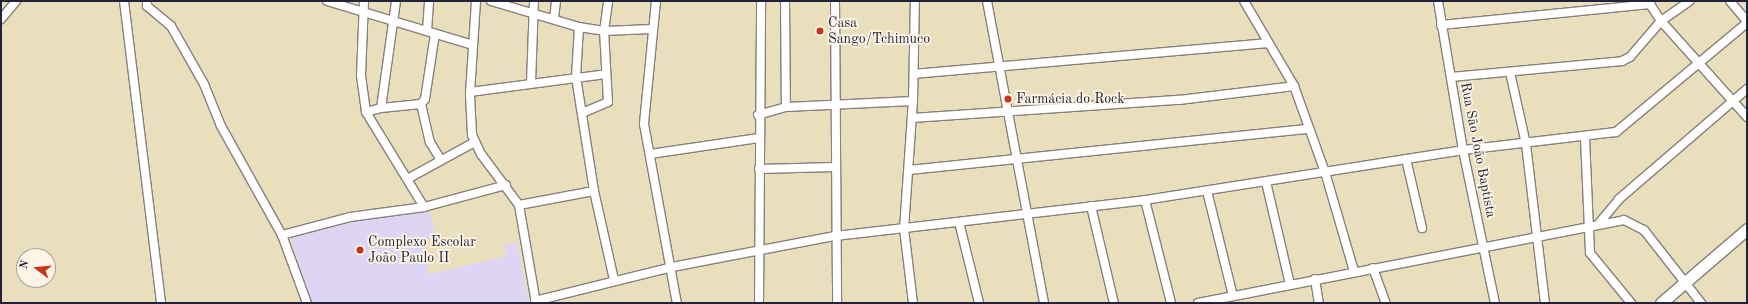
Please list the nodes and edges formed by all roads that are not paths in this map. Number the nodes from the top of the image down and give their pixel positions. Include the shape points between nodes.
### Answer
1 (16, 1) edge
2 (124, 1) edge
3 (147, 1) edge
4 (327, 1) edge
5 (364, 1) edge
6 (396, 1) edge
7 (429, 1) edge
8 (476, 1) edge
9 (491, 1) edge
10 (534, 1) edge
11 (556, 1) edge
12 (608, 1) edge
13 (656, 1) edge
14 (761, 1) edge
15 (785, 1) edge
16 (835, 1) edge
17 (915, 1) edge
18 (988, 1) edge
19 (1244, 1) edge
20 (1438, 1) edge
21 (1690, 1) edge
22 (1730, 1) edge
23 (1649, 2) edge
24 (533, 12) junction
25 (363, 14) junction
26 (554, 18) junction
27 (1, 19) edge
28 (1660, 21) junction
29 (1747, 22) edge
30 (394, 23) junction
31 (1441, 25) junction
32 (579, 27) junction
33 (652, 29) junction
34 (427, 31) junction
35 (604, 31) junction
36 (435, 34) junction
37 (1268, 43) junction
38 (472, 46) junction
39 (1699, 62) junction
40 (999, 66) junction
41 (1510, 72) junction
42 (606, 74) junction
43 (914, 74) junction
44 (576, 77) junction
45 (1451, 77) junction
46 (531, 83) junction
47 (1294, 86) junction
48 (1747, 89) edge
49 (470, 92) junction
50 (913, 101) junction
51 (1732, 101) junction
52 (421, 104) junction
53 (836, 104) junction
54 (786, 107) junction
55 (381, 108) junction
56 (1007, 111) junction
57 (366, 112) junction
58 (582, 113) junction
59 (758, 115) junction
60 (1747, 117) edge
61 (912, 118) junction
62 (1309, 129) junction
63 (759, 138) junction
64 (1585, 138) junction
65 (475, 142) junction
66 (1526, 144) junction
67 (1463, 150) junction
68 (650, 154) junction
69 (1406, 159) junction
70 (441, 160) junction
71 (1016, 161) junction
72 (835, 167) junction
73 (759, 169) junction
74 (909, 170) junction
75 (1325, 172) junction
76 (408, 178) junction
77 (1266, 182) junction
78 (506, 185) junction
79 (594, 191) junction
80 (1207, 191) junction
81 (1145, 200) junction
82 (519, 205) junction
83 (1614, 205) junction
84 (1091, 206) junction
85 (424, 207) junction
86 (1025, 213) junction
87 (1624, 220) junction
88 (959, 222) junction
89 (1600, 222) junction
90 (1588, 225) junction
91 (1422, 228) dead end
92 (904, 229) junction
93 (1747, 229) edge
94 (282, 235) junction
95 (1538, 235) junction
96 (835, 236) junction
97 (1483, 246) junction
98 (758, 249) junction
99 (672, 267) junction
100 (1373, 268) junction
101 (1354, 270) junction
102 (1315, 279) junction
103 (614, 280) junction
104 (1685, 283) junction
105 (1290, 284) junction
106 (1232, 296) junction
107 (536, 302) edge
108 (161, 303) edge
109 (307, 303) edge
110 (677, 303) edge
111 (759, 303) edge
112 (837, 303) edge
113 (913, 303) edge
114 (979, 303) edge
115 (1044, 303) edge
116 (1114, 303) edge
117 (1172, 303) edge
118 (1198, 303) edge
119 (1319, 303) edge
120 (1386, 303) edge
121 (1495, 303) edge
122 (1545, 303) edge
123 (1631, 303) edge
124 (1661, 303) edge
125 (1701, 303) edge

1 - 27 street
2 - 108 street
3 - 94 street via 147,6 171,26
4 - 25 street
5 - 25 street
6 - 30 street
7 - 34 street
8 - 38 street
9 - 24 street
10 - 24 street
11 - 26 street
12 - 35 street
13 - 33 street
14 - 59 street
15 - 54 street
16 - 53 street
17 - 43 street
18 - 40 street
19 - 37 street
20 - 31 street, Rua São João Baptista
21 - 28 street
22 - 29 street
23 - 28 street
23 - 31 street
24 - 26 street
24 - 46 street
25 - 30 street
25 - 57 street via 361,76
26 - 32 street
28 - 39 street
28 - 41 street via 1630,57 1622,61
29 - 39 street
30 - 34 street
30 - 55 street
31 - 45 street, Rua São João Baptista
32 - 35 street
32 - 44 street
33 - 35 street
33 - 68 street via 644,107
34 - 36 street
35 - 42 street
36 - 38 street
36 - 52 street via 427,96
37 - 40 street
37 - 47 street
38 - 49 street
39 - 51 street
39 - 64 street via 1625,127
40 - 43 street
40 - 56 street
41 - 45 street
41 - 66 street
42 - 44 street
42 - 58 street via 608,102
43 - 50 street
44 - 46 street
44 - 58 street
45 - 67 street, Rua São João Baptista
46 - 49 street
47 - 56 street via 1178,100
47 - 62 street
48 - 51 street
49 - 65 street
50 - 53 street
50 - 61 street
51 - 60 street
51 - 83 street
52 - 55 street
52 - 70 street via 430,142
53 - 54 street
53 - 72 street
54 - 59 street
55 - 57 street
56 - 61 street
56 - 71 street
57 - 76 street
58 - 79 street
59 - 63 street
61 - 74 street
62 - 71 street
62 - 75 street
63 - 68 street
63 - 73 street
64 - 66 street
64 - 90 street
65 - 70 street
65 - 78 street
66 - 67 street
66 - 95 street
67 - 69 street
67 - 97 street, Rua São João Baptista
68 - 99 street
69 - 75 street
69 - 91 street
70 - 76 street
71 - 74 street
71 - 86 street
72 - 73 street
72 - 96 street
73 - 98 street
74 - 92 street
75 - 77 street
75 - 101 street
76 - 85 street
77 - 80 street
77 - 105 street
78 - 82 street
78 - 85 street
79 - 82 street
79 - 103 street
80 - 81 street
80 - 106 street
81 - 84 street
81 - 117 street
82 - 107 street
83 - 87 street
83 - 89 street
84 - 86 street
84 - 116 street
85 - 94 street via 350,217
86 - 88 street
86 - 115 street
87 - 89 street
87 - 104 street via 1644,230
88 - 92 street
88 - 114 street
89 - 90 street
90 - 95 street
90 - 123 street via 1590,253
92 - 96 street
92 - 113 street
93 - 104 street
94 - 109 street
95 - 97 street
95 - 122 street
96 - 98 street
96 - 112 street
97 - 100 street
97 - 121 street, Rua São João Baptista
98 - 99 street
98 - 111 street
99 - 103 street
99 - 110 street
100 - 101 street
100 - 120 street
101 - 102 street
102 - 105 street
102 - 119 street
103 - 107 street
104 - 124 street
104 - 125 street
105 - 106 street
106 - 118 street

